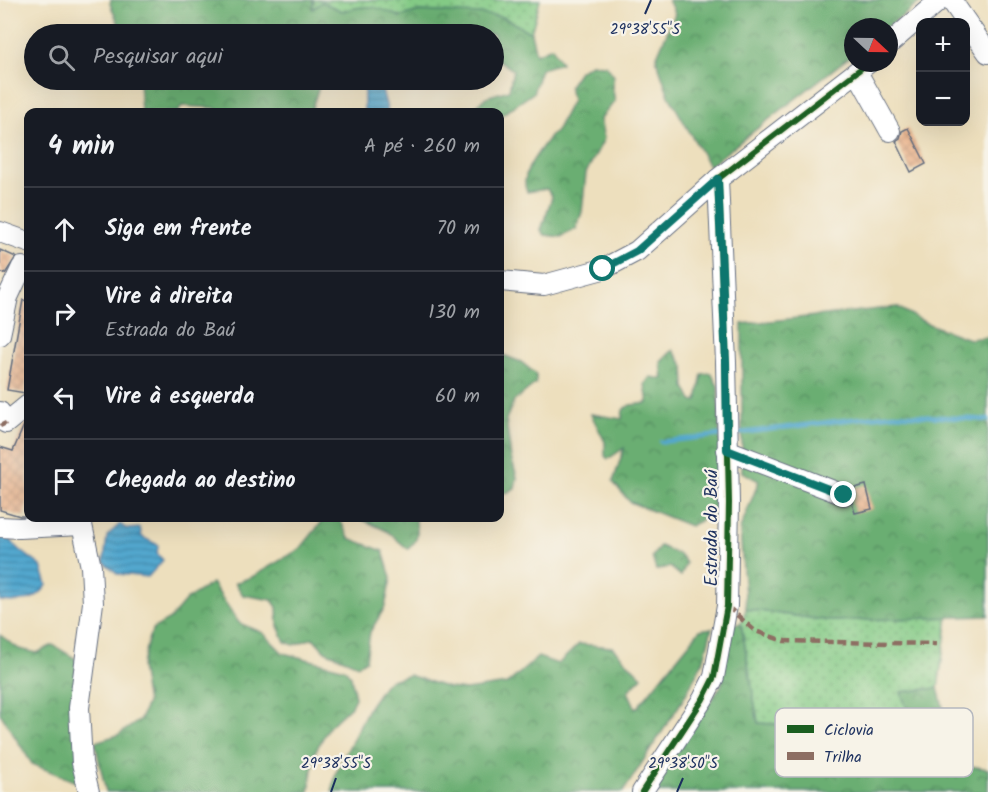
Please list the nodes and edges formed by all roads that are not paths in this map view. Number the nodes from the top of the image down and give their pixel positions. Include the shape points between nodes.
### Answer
1 (940, 0) edge
2 (951, 0) edge
3 (898, 36) edge
4 (988, 53) edge
5 (857, 72) edge
6 (864, 72) edge
7 (890, 131) dead end
8 (718, 179) junction
9 (0, 232) edge
10 (24, 241) edge
11 (22, 267) dead end
12 (504, 281) edge
13 (544, 285) junction
14 (504, 293) edge
15 (0, 335) edge
16 (24, 408) edge
17 (0, 412) edge
18 (727, 450) junction
19 (844, 495) dead end
20 (47, 522) edge
21 (77, 522) edge
22 (0, 526) edge
23 (89, 792) edge
24 (642, 792) edge

1 - 3 street
2 - 4 street
5 - 8 street
6 - 7 street
8 - 13 street via 637,251 603,269
8 - 18 street, Estrada do Baú
9 - 10 street
11 - 15 street via 9,297
12 - 13 street
13 - 14 street
16 - 17 street via 6,423
18 - 19 street
18 - 24 street, Estrada do Baú via 727,606 714,677
20 - 21 street
20 - 22 street via 20,528
21 - 23 street via 91,567 93,603 80,708 82,763

